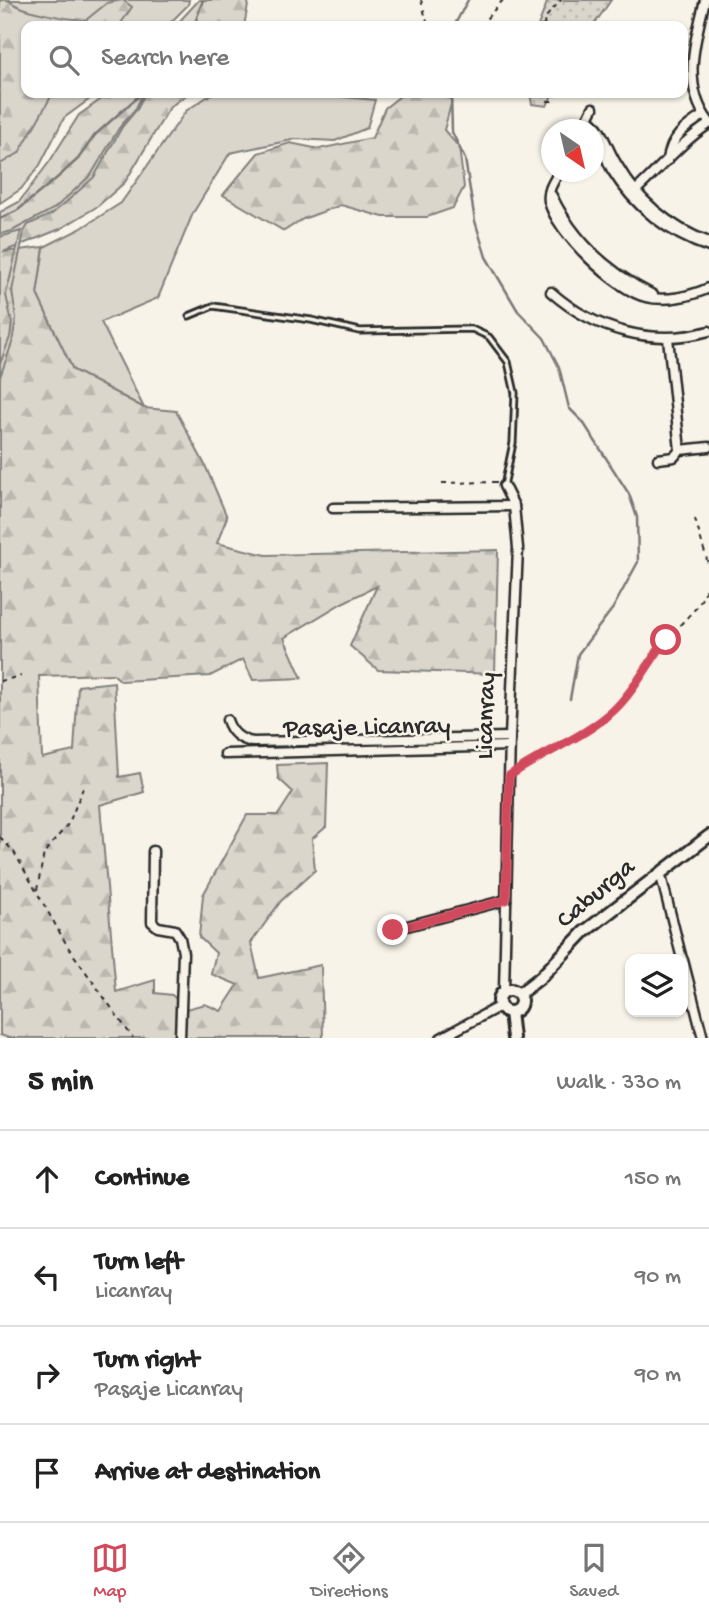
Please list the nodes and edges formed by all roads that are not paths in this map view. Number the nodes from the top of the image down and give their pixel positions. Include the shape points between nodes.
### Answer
1 (705, 0) edge
2 (593, 108) dead end
3 (587, 118) joint
4 (707, 120) edge
5 (604, 153) edge
6 (554, 182) edge
7 (633, 193) junction
8 (709, 242) edge
9 (709, 247) edge
10 (709, 288) edge
11 (551, 292) dead end
12 (189, 316) dead end
13 (709, 331) edge
14 (668, 338) junction
15 (709, 447) edge
16 (680, 450) junction
17 (658, 459) dead end
18 (505, 486) joint
19 (514, 506) junction
20 (333, 509) dead end
21 (227, 720) dead end
22 (510, 742) junction
23 (225, 754) dead end
24 (709, 836) edge
25 (153, 851) dead end
26 (660, 872) junction
27 (506, 900) junction
28 (393, 930) dead end
29 (681, 954) edge
30 (688, 980) edge
31 (505, 992) junction
32 (519, 995) junction
33 (500, 1006) junction
34 (510, 1012) junction
35 (180, 1038) edge
36 (442, 1038) edge
37 (513, 1038) edge
38 (703, 1038) edge

1 - 4 street via 691,74
2 - 3 street
3 - 7 street via 598,126
4 - 7 street via 681,132 668,160
5 - 7 street
6 - 10 street via 549,201 566,232 613,279 642,296 658,298 682,297
7 - 8 street via 674,225
7 - 9 street via 663,224
11 - 14 street via 572,309 613,329
12 - 18 lane via 214,306 360,331 472,328 489,337 508,362 515,393
13 - 14 street
14 - 16 street
15 - 16 street
16 - 17 street via 674,457
18 - 19 street, Licanray
19 - 20 street
19 - 22 street, Licanray via 518,548
21 - 22 street via 235,734 253,742
22 - 23 street, Pasaje Licanray
22 - 27 street, Licanray
24 - 26 street, Caburga
25 - 35 street via 152,922 175,930 183,953
26 - 29 street
26 - 32 street, Caburga via 584,932
27 - 28 street
27 - 31 street, Licanray
30 - 38 street
31 - 32 street
31 - 33 street
32 - 34 street, Caburga via 521,1004
33 - 34 street
33 - 36 street
34 - 37 street

